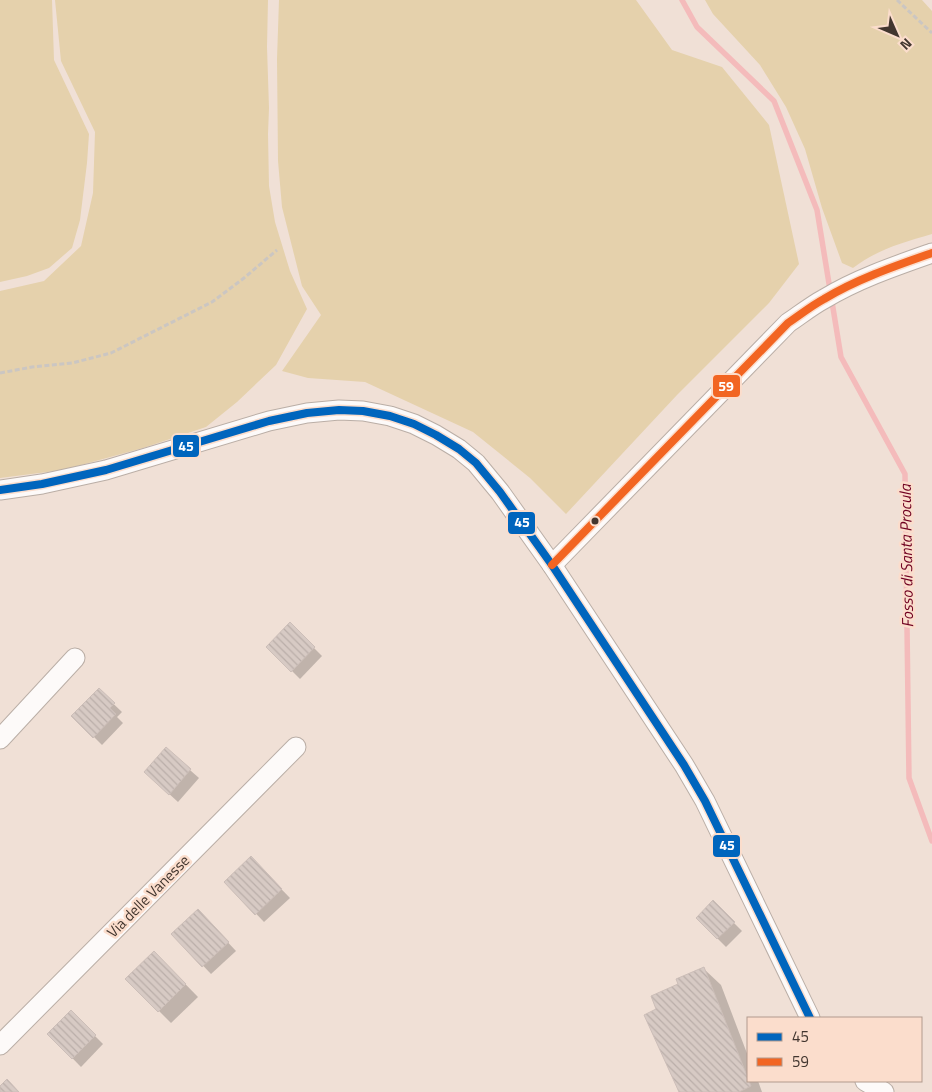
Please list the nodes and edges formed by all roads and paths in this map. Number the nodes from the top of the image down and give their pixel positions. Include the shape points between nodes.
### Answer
1 (897, 0) edge
2 (932, 33) edge
3 (277, 250) dead end
4 (932, 253) edge
5 (0, 373) edge
6 (0, 490) edge
7 (552, 565) junction
8 (75, 658) dead end
9 (0, 739) edge
10 (296, 747) dead end
11 (810, 1017) edge
12 (0, 1045) edge
13 (867, 1082) edge
14 (884, 1092) edge

1 - 2 path
3 - 5 path via 212,302 111,353 72,364
4 - 7 street via 843,289 798,316 772,338
6 - 7 street via 106,470 294,415 339,410 373,412 401,419 430,432 468,456 500,492
7 - 11 street via 694,783
8 - 9 street
10 - 12 street, Via delle Vanesse
13 - 14 street

